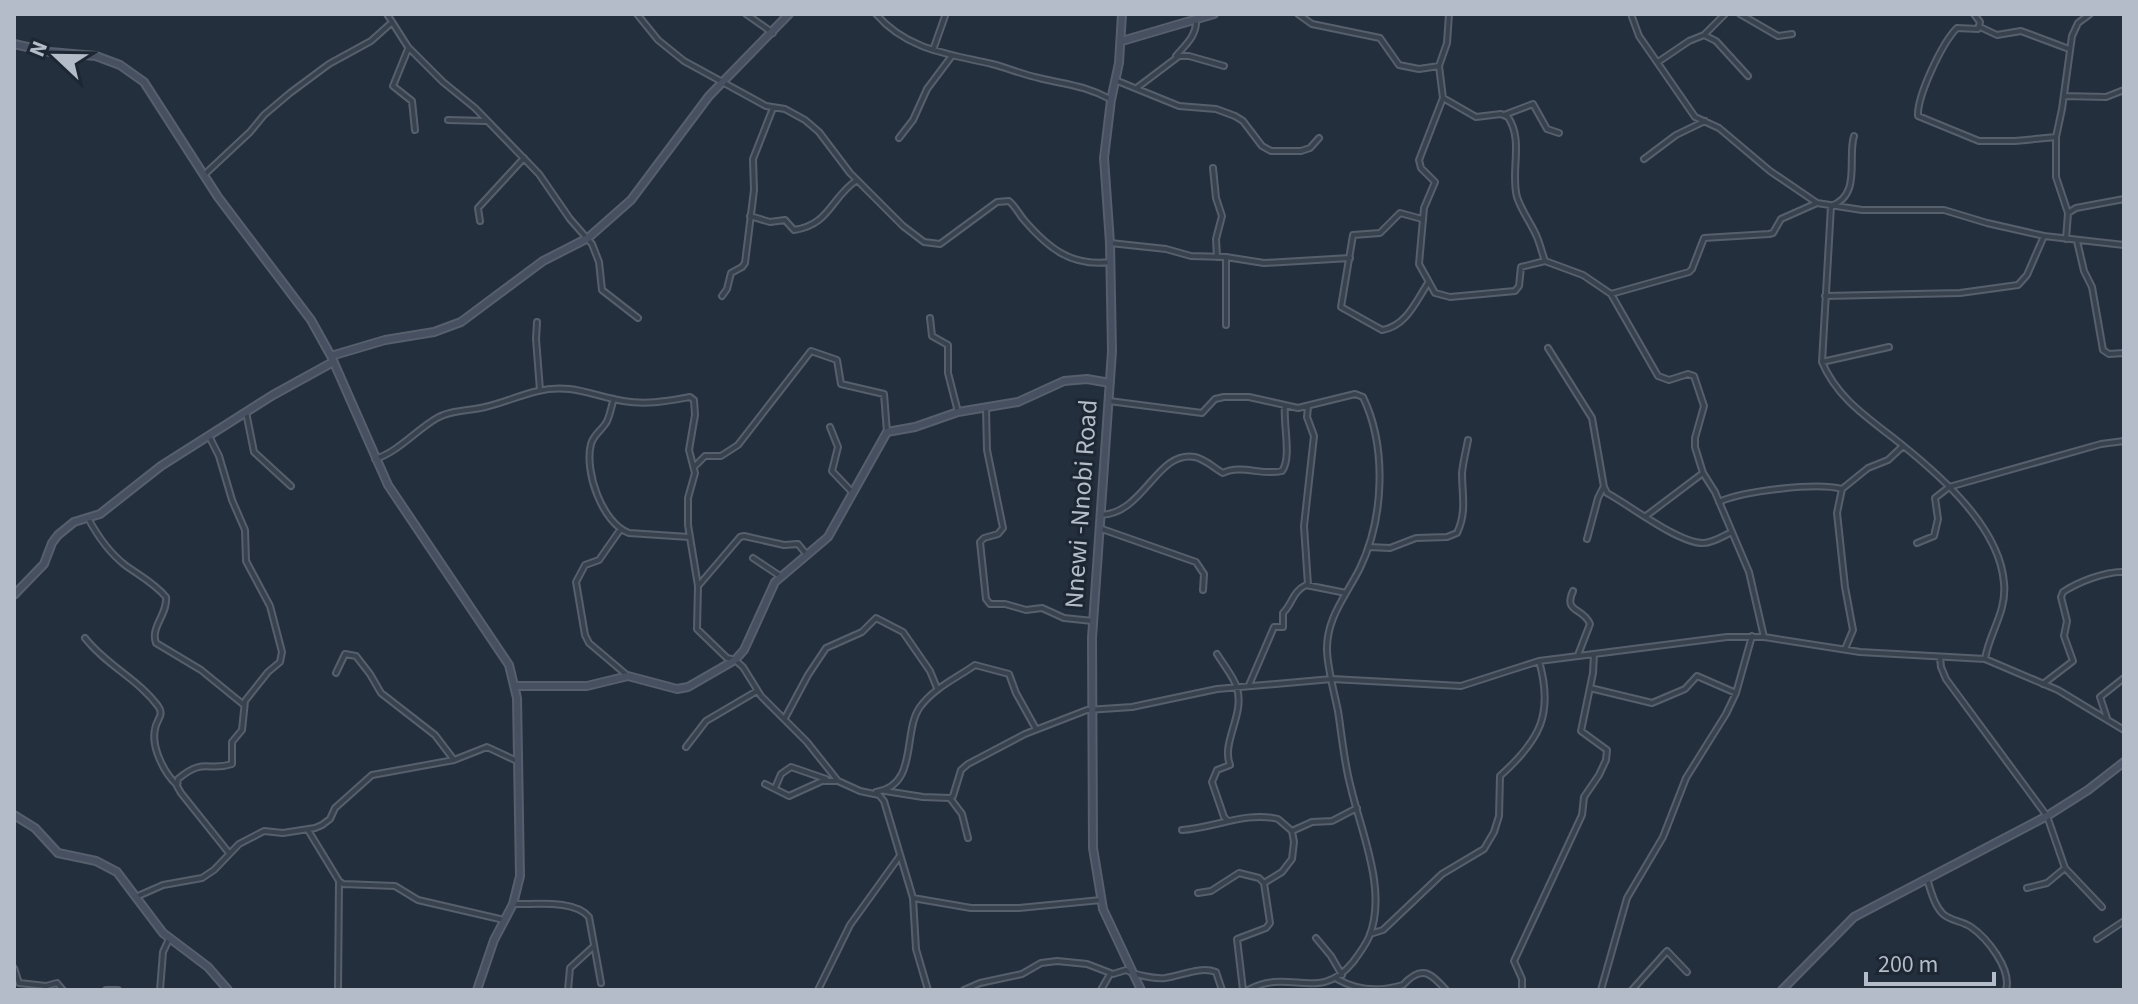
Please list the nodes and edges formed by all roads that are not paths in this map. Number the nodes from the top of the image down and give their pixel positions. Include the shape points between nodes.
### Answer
1 (387, 14) edge
2 (637, 14) edge
3 (746, 14) edge
4 (789, 14) edge
5 (876, 14) edge
6 (1122, 14) edge
7 (1214, 14) edge
8 (1298, 14) edge
9 (1449, 14) edge
10 (1631, 14) edge
11 (1725, 14) edge
12 (1740, 14) edge
13 (1974, 14) edge
14 (2090, 14) edge
15 (945, 16) edge
16 (1196, 20) junction
17 (391, 24) junction
18 (1980, 27) junction
19 (773, 33) junction
20 (1792, 34) dead end
21 (1704, 35) junction
22 (1122, 41) junction
23 (14, 44) edge
24 (408, 47) junction
25 (2069, 49) junction
26 (933, 50) junction
27 (951, 57) junction
28 (1175, 58) junction
29 (1658, 62) junction
30 (1224, 66) dead end
31 (1439, 66) junction
32 (1748, 76) dead end
33 (1115, 80) junction
34 (723, 82) junction
35 (1138, 87) junction
36 (2124, 90) edge
37 (2064, 96) junction
38 (1443, 98) junction
39 (1111, 100) junction
40 (773, 108) junction
41 (1504, 115) junction
42 (448, 120) dead end
43 (487, 121) junction
44 (1705, 121) junction
45 (415, 130) dead end
46 (1559, 133) dead end
47 (1854, 136) dead end
48 (2056, 137) junction
49 (899, 138) dead end
50 (1319, 138) dead end
51 (524, 158) junction
52 (1644, 159) dead end
53 (1213, 168) dead end
54 (204, 175) junction
55 (857, 179) junction
56 (2124, 199) edge
57 (1817, 203) junction
58 (1831, 206) junction
59 (2068, 213) junction
60 (750, 216) junction
61 (1423, 220) junction
62 (480, 221) dead end
63 (2044, 236) junction
64 (588, 238) junction
65 (2066, 239) junction
66 (2077, 241) junction
67 (1110, 243) junction
68 (2124, 245) edge
69 (1217, 257) junction
70 (1226, 257) junction
71 (1350, 258) junction
72 (1545, 261) junction
73 (1111, 262) junction
74 (1428, 283) junction
75 (1611, 294) junction
76 (722, 296) dead end
77 (1825, 296) junction
78 (638, 318) dead end
79 (930, 318) dead end
80 (537, 322) dead end
81 (1226, 325) dead end
82 (1889, 347) dead end
83 (1548, 348) dead end
84 (2124, 353) edge
85 (332, 359) junction
86 (1822, 362) junction
87 (1110, 383) junction
88 (540, 390) junction
89 (614, 399) junction
90 (1109, 401) junction
91 (1285, 406) junction
92 (1308, 407) junction
93 (986, 408) junction
94 (246, 412) junction
95 (958, 412) junction
96 (830, 427) dead end
97 (887, 432) junction
98 (209, 436) junction
99 (1468, 440) dead end
100 (2124, 441) edge
101 (1903, 446) junction
102 (374, 459) junction
103 (694, 467) junction
104 (1703, 473) junction
105 (291, 486) dead end
106 (1604, 487) junction
107 (1949, 487) junction
108 (1842, 489) junction
109 (852, 492) junction
110 (1719, 502) junction
111 (1100, 515) junction
112 (1646, 516) junction
113 (88, 518) junction
114 (1099, 528) junction
115 (621, 530) junction
116 (1732, 532) junction
117 (689, 537) junction
118 (1587, 539) dead end
119 (1917, 543) dead end
120 (1369, 547) junction
121 (807, 555) junction
122 (753, 558) dead end
123 (2124, 572) edge
124 (780, 576) junction
125 (1308, 585) junction
126 (698, 586) junction
127 (1203, 590) dead end
128 (1573, 591) dead end
129 (1346, 593) junction
130 (14, 595) edge
131 (1093, 621) junction
132 (1752, 636) junction
133 (1764, 637) junction
134 (85, 638) dead end
135 (1845, 649) junction
136 (1217, 654) dead end
137 (1594, 654) junction
138 (1578, 655) junction
139 (1940, 658) junction
140 (1985, 659) junction
141 (735, 660) junction
142 (1539, 661) junction
143 (336, 673) dead end
144 (628, 676) junction
145 (2124, 678) edge
146 (1332, 679) junction
147 (2043, 684) junction
148 (515, 686) junction
149 (1248, 686) junction
150 (1237, 687) junction
151 (937, 688) junction
152 (1590, 688) junction
153 (757, 691) junction
154 (1736, 693) junction
155 (244, 705) junction
156 (1091, 710) junction
157 (785, 718) junction
158 (2108, 720) junction
159 (1036, 729) junction
160 (2124, 730) edge
161 (686, 747) dead end
162 (454, 760) junction
163 (517, 761) junction
164 (2124, 762) edge
165 (830, 780) junction
166 (838, 781) junction
167 (765, 784) dead end
168 (177, 785) junction
169 (775, 788) junction
170 (885, 791) junction
171 (874, 793) junction
172 (950, 798) junction
173 (1357, 808) junction
174 (14, 815) edge
175 (2047, 816) junction
176 (1228, 821) junction
177 (308, 830) junction
178 (1182, 830) dead end
179 (1292, 831) junction
180 (968, 838) dead end
181 (229, 853) junction
182 (899, 857) junction
183 (2065, 868) junction
184 (1926, 877) junction
185 (339, 881) junction
186 (1264, 883) junction
187 (2027, 888) dead end
188 (1198, 893) dead end
189 (138, 896) junction
190 (913, 898) junction
191 (1101, 900) junction
192 (513, 904) junction
193 (2102, 907) dead end
194 (504, 920) junction
195 (2124, 921) edge
196 (1370, 934) junction
197 (1316, 938) dead end
198 (169, 939) junction
199 (2097, 939) dead end
200 (594, 946) junction
201 (14, 968) edge
202 (1687, 972) dead end
203 (1110, 974) junction
204 (1133, 974) junction
205 (1342, 975) junction
206 (1337, 979) junction
207 (601, 983) dead end
208 (63, 990) edge
209 (106, 990) edge
210 (118, 990) edge
211 (160, 990) edge
212 (228, 990) edge
213 (338, 990) edge
214 (477, 990) edge
215 (568, 990) edge
216 (818, 990) edge
217 (928, 990) edge
218 (964, 990) edge
219 (1101, 990) edge
220 (1141, 990) edge
221 (1222, 990) edge
222 (1246, 990) edge
223 (1446, 990) edge
224 (1522, 990) edge
225 (1601, 990) edge
226 (1632, 990) edge
227 (1782, 990) edge
228 (2006, 990) edge

1 - 17 street
2 - 34 street via 671,52
3 - 19 street
4 - 19 main road
5 - 26 street via 889,29
6 - 22 main road, Nnewi -Nnobi Road
7 - 16 main road
8 - 31 street via 1312,24 1380,38 1399,65
9 - 31 street
10 - 29 street
11 - 21 street
12 - 20 street via 1778,36
13 - 18 street
14 - 25 street via 2075,28
15 - 26 street
16 - 22 main road
16 - 28 street via 1189,42
17 - 24 street
17 - 54 street via 290,93
18 - 25 street via 1997,35 2021,31
18 - 48 street via 1952,33 1937,59 1918,116 1979,141
19 - 34 main road
21 - 29 street
21 - 32 street
22 - 33 main road, Nnewi -Nnobi Road
23 - 54 main road via 96,56 134,73
24 - 43 street
24 - 45 street via 393,86 412,101
25 - 37 street
26 - 27 street
27 - 39 street via 1084,86
27 - 49 street
28 - 30 street via 1189,56
28 - 35 street
29 - 44 street via 1687,109
31 - 38 street
33 - 35 street
33 - 39 main road, Nnewi -Nnobi Road
34 - 40 street
34 - 64 main road via 631,200
35 - 50 street via 1179,106 1235,116 1271,151 1301,151
36 - 37 street via 2106,97
37 - 48 street
38 - 41 street via 1476,117
38 - 61 street via 1419,160 1435,182
39 - 67 main road, Nnewi -Nnobi Road via 1104,158
40 - 55 street via 794,113 819,132
40 - 60 street via 754,155
41 - 46 street via 1533,104 1547,129
41 - 72 street via 1512,121 1515,136 1517,197
42 - 43 street
43 - 51 street
44 - 52 street
44 - 57 street
47 - 58 street via 1849,154 1852,180 1842,200
48 - 59 street via 2056,177
51 - 62 street via 478,208
51 - 64 street
53 - 69 street via 1222,216
54 - 85 main road via 311,320
55 - 60 street via 827,214 804,228 794,230 785,220
55 - 73 street via 928,244 940,244 997,202 1009,201 1039,237 1065,256 1086,264
56 - 59 street
57 - 58 street
57 - 75 street via 1781,219 1773,233 1704,238 1689,272
58 - 63 street via 1944,210
58 - 77 street
59 - 65 street
60 - 76 street via 745,263 731,273
61 - 71 street via 1400,213 1380,233 1353,235
61 - 74 street via 1419,268
63 - 65 street
63 - 77 street via 2018,285 1960,293
64 - 78 street via 599,262 602,290
64 - 85 main road via 543,261 449,328 385,340
65 - 66 street
66 - 68 street
66 - 84 street via 2103,350
67 - 69 street
67 - 73 main road, Nnewi -Nnobi Road
69 - 70 street
70 - 71 street via 1264,263
70 - 81 street
71 - 74 street via 1341,307 1382,330 1403,320
72 - 74 street via 1521,267 1515,291 1444,297
72 - 75 street via 1583,275
73 - 87 main road, Nnewi -Nnobi Road
75 - 104 street via 1658,376 1694,376 1704,406 1695,438
77 - 86 street
79 - 95 street via 930,333 948,345 948,373
80 - 88 street
82 - 86 street
83 - 106 street via 1592,418
85 - 94 main road
85 - 102 main road
86 - 101 street via 1848,402
87 - 90 main road, Nnewi -Nnobi Road
87 - 93 main road via 1064,381 1029,398
88 - 89 street via 584,390
88 - 102 street via 444,415
89 - 103 street via 694,400 689,450
89 - 115 street via 606,424 592,441 590,461 596,494
90 - 91 street via 1198,413 1224,397
90 - 111 main road, Nnewi -Nnobi Road
91 - 92 street
91 - 111 street via 1288,458 1282,471 1223,473 1194,457 1178,459 1121,512
92 - 120 street via 1355,394 1366,402 1377,443 1379,508
92 - 125 street via 1314,436 1304,526
93 - 95 main road
93 - 131 street via 987,450 1003,528 980,542 988,603 1042,608 1064,618
94 - 98 main road
94 - 105 street via 254,452
95 - 97 main road
96 - 109 street via 838,447 832,471
97 - 103 street via 884,394 841,384 837,360 811,351 738,445 721,456 705,456
97 - 109 main road
98 - 113 main road
98 - 155 street via 245,530 246,561 270,606 282,652 280,662
99 - 120 street via 1462,470 1464,515 1457,533 1416,538 1390,548
100 - 107 street
101 - 107 street
101 - 108 street
102 - 148 main road via 504,655
103 - 117 street
104 - 110 street
104 - 112 street
106 - 112 street
106 - 118 street
107 - 119 street via 1935,498 1934,536
107 - 140 street via 1981,524 2001,560 2003,604
108 - 110 street via 1762,492
108 - 135 street via 1837,513 1853,630
109 - 121 main road via 828,537
110 - 116 street
111 - 114 main road, Nnewi -Nnobi Road
112 - 116 street via 1699,543
113 - 130 main road via 58,535 44,564
113 - 155 street via 117,557 166,597 154,632 156,643
114 - 127 street via 1196,562 1204,574
114 - 131 main road, Nnewi -Nnobi Road
115 - 117 street
115 - 144 street via 599,560 585,565 576,582 589,643
116 - 133 street via 1749,572
117 - 126 street
120 - 129 street
121 - 124 main road
121 - 126 street via 798,544 740,537
122 - 124 street
123 - 147 street via 2063,592 2064,636 2073,661
124 - 141 main road
125 - 129 street
125 - 149 street via 1293,596 1283,613 1283,627 1274,627
126 - 141 street via 697,629
128 - 138 street via 1570,605 1590,624
129 - 146 street via 1329,627
131 - 156 main road, Nnewi -Nnobi Road
132 - 133 street
132 - 137 street
132 - 154 street
133 - 135 street
134 - 168 street via 159,706 154,731 168,776
135 - 139 street
136 - 150 street
137 - 138 street
137 - 152 street
138 - 142 street
139 - 140 street
139 - 175 street via 1946,679
140 - 147 street
141 - 144 main road via 677,689
141 - 153 street
142 - 146 street via 1454,687
142 - 196 street via 1545,714 1523,753 1500,776 1499,816 1489,843 1442,874 1383,930
143 - 162 street via 345,654 356,656 381,693 435,735
144 - 148 main road via 587,686
145 - 158 street via 2100,697
146 - 149 street
146 - 173 street
147 - 158 street
148 - 163 main road
149 - 150 street
150 - 156 street
150 - 176 street via 1230,765 1217,770 1212,782
151 - 157 street via 903,632 876,618 853,637 826,648
151 - 159 street via 975,665 1009,674
151 - 170 street via 916,715 901,776
152 - 154 street via 1652,703 1685,689 1697,676
152 - 224 street via 1582,733 1607,750 1606,760 1584,797 1577,827 1514,961
153 - 157 street
153 - 161 street via 706,721
154 - 225 street via 1686,778 1651,860 1627,898
155 - 168 street via 242,730 232,742 232,764 194,768
156 - 159 street
156 - 191 main road, Nnewi -Nnobi Road via 1093,848
157 - 166 street
158 - 160 street
159 - 172 street via 963,767
162 - 163 street via 487,747
162 - 177 street via 372,775 330,819
163 - 192 main road via 520,876
164 - 175 main road
165 - 166 street
165 - 169 street via 789,796
165 - 169 street via 791,767
166 - 171 street
167 - 169 street
168 - 181 street
170 - 171 street
170 - 172 street
171 - 182 street via 884,801
172 - 180 street via 962,814
173 - 179 street
173 - 196 street via 1374,880
174 - 189 main road via 58,853 109,865
175 - 183 street
175 - 184 main road
176 - 178 street
176 - 179 street via 1273,817
177 - 181 street via 264,831
177 - 185 street
179 - 186 street via 1292,859
181 - 189 street via 202,878
182 - 190 street
182 - 216 street via 850,925
183 - 187 street via 2047,883
183 - 193 street
184 - 227 main road via 1854,917
184 - 228 street via 1940,911 1980,934 1999,959
185 - 194 street via 395,886 418,900
185 - 213 street
186 - 188 street via 1239,873
186 - 222 street via 1270,923 1237,939
189 - 198 main road
190 - 191 street via 985,908
190 - 217 street via 916,949
191 - 204 main road, Nnewi -Nnobi Road
192 - 194 main road
192 - 200 street via 585,912
194 - 214 main road
195 - 199 street
196 - 205 street
197 - 205 street
198 - 211 street
198 - 212 main road via 208,967
200 - 207 street
200 - 215 street via 572,965
201 - 208 street via 19,983 57,983
202 - 226 street via 1667,951
203 - 204 street
203 - 218 street via 1087,964 1057,961
203 - 219 street
204 - 220 main road, Nnewi -Nnobi Road
204 - 221 street via 1165,978 1211,970 1218,974
205 - 206 street
206 - 222 street via 1323,985 1278,981
206 - 223 street via 1375,990 1403,985 1423,972
209 - 210 street

